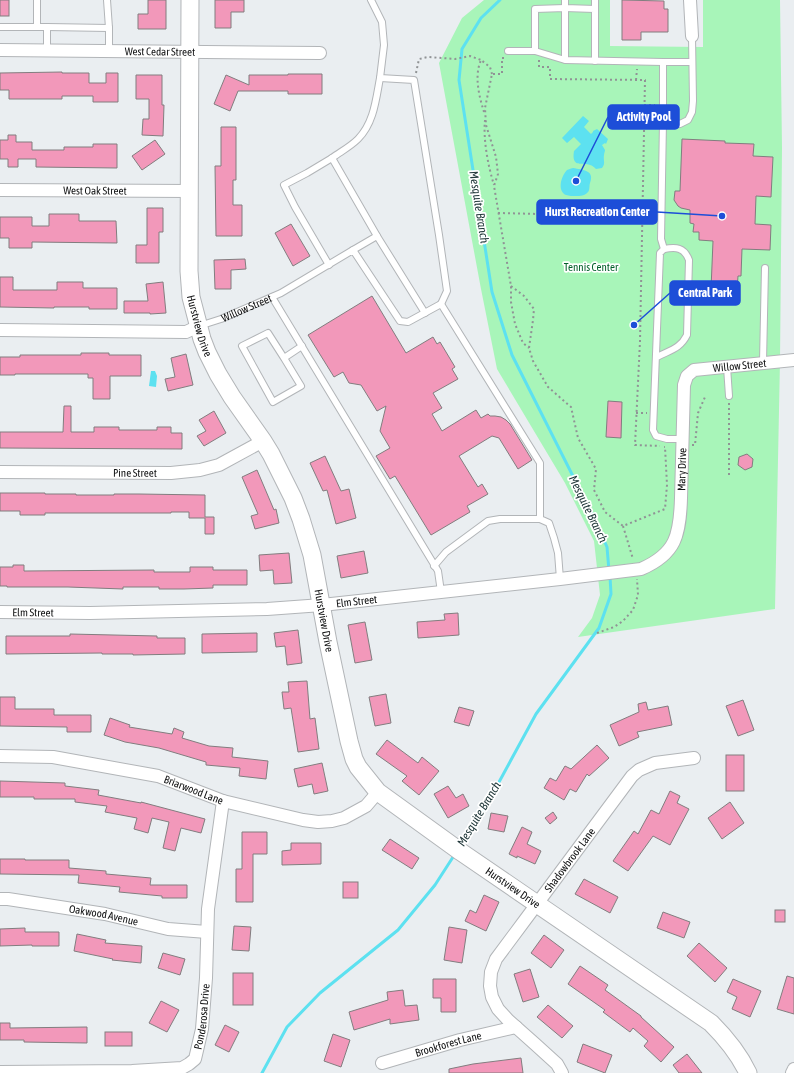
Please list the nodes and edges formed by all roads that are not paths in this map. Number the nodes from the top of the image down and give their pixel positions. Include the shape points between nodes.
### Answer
1 (37, 0) edge
2 (107, 0) edge
3 (190, 0) edge
4 (371, 0) edge
5 (564, 0) edge
6 (595, 0) edge
7 (690, 0) edge
8 (565, 8) junction
9 (595, 9) junction
10 (0, 27) edge
11 (37, 27) junction
12 (47, 27) junction
13 (109, 28) junction
14 (692, 36) joint
15 (0, 50) edge
16 (47, 50) junction
17 (109, 51) junction
18 (508, 51) dead end
19 (535, 51) junction
20 (190, 52) junction
21 (320, 53) dead end
22 (565, 60) junction
23 (595, 61) junction
24 (662, 62) junction
25 (692, 62) junction
26 (380, 78) junction
27 (663, 121) junction
28 (332, 158) junction
29 (0, 190) edge
30 (190, 191) junction
31 (377, 236) junction
32 (664, 249) junction
33 (353, 250) junction
34 (329, 265) junction
35 (765, 268) dead end
36 (272, 297) junction
37 (441, 304) junction
38 (425, 312) junction
39 (199, 326) junction
40 (0, 330) edge
41 (302, 346) junction
42 (657, 357) junction
43 (284, 358) junction
44 (794, 360) edge
45 (763, 362) junction
46 (727, 367) junction
47 (687, 376) joint
48 (729, 396) road end
49 (683, 439) junction
50 (263, 441) junction
51 (0, 472) edge
52 (540, 520) junction
53 (661, 558) joint
54 (434, 566) junction
55 (560, 579) junction
56 (441, 592) junction
57 (322, 605) junction
58 (0, 612) edge
59 (0, 756) edge
60 (694, 758) dead end
61 (378, 792) junction
62 (223, 801) junction
63 (0, 899) edge
64 (536, 903) junction
65 (207, 932) junction
66 (516, 1026) junction
67 (382, 1063) dead end
68 (794, 1069) edge
69 (0, 1072) edge
70 (562, 1073) edge
71 (748, 1073) edge
72 (792, 1073) edge

1 - 11 lane
2 - 13 lane
3 - 20 street, Hurstview Drive
4 - 26 lane via 382,22 384,45
5 - 8 lane
6 - 9 lane
7 - 14 street
8 - 9 lane
8 - 19 lane via 535,9
8 - 22 lane
9 - 23 lane
10 - 11 lane
11 - 12 lane
12 - 13 lane
12 - 16 lane
13 - 17 lane
14 - 25 lane
15 - 16 street, West Cedar Street
16 - 17 street, West Cedar Street
17 - 20 street, West Cedar Street
18 - 19 lane
19 - 22 lane
20 - 21 street, West Cedar Street
20 - 30 street, Hurstview Drive
22 - 23 lane
23 - 24 lane
24 - 25 lane
24 - 27 lane
25 - 27 lane via 692,112 688,120 680,124
26 - 28 lane via 367,127 357,140
26 - 37 lane via 414,80 447,291
27 - 32 lane via 661,239
28 - 31 lane
28 - 34 lane via 284,185
29 - 30 street, West Oak Street
30 - 39 street, Hurstview Drive via 189,271 191,297
31 - 33 lane, Willow Street
31 - 38 lane
32 - 42 lane via 660,253
32 - 42 lane via 674,247 681,250 689,260 687,335 683,343
33 - 34 lane, Willow Street
33 - 38 lane via 400,321 408,322
34 - 36 lane, Willow Street
35 - 45 lane
36 - 39 lane, Willow Street
36 - 41 lane
37 - 38 lane
37 - 52 lane via 540,463
39 - 40 street, Willow Street via 186,332
39 - 50 street, Hurstview Drive via 207,352 218,374
41 - 43 lane
41 - 54 lane
42 - 49 lane via 653,430 656,436
43 - 43 lane via 268,333 242,346 273,402 301,386
44 - 45 street, Willow Street
45 - 46 street, Willow Street
46 - 47 street, Willow Street via 694,370
46 - 48 lane
47 - 49 street, Mary Drive via 684,385
49 - 53 street, Mary Drive via 681,513 678,531 669,551
50 - 51 street, Pine Street via 219,465 200,470 171,473
50 - 57 street, Hurstview Drive via 301,520 312,555
52 - 54 lane via 488,521 446,552
52 - 55 lane via 548,523 554,538
53 - 55 street, Elm Street via 637,570
54 - 56 lane via 438,571
55 - 56 street, Elm Street
56 - 57 street, Elm Street
57 - 58 street, Elm Street via 267,609 90,613
57 - 61 street, Hurstview Drive via 354,759
59 - 62 street, Briarwood Lane via 53,756 158,776
60 - 64 street, Shadowbrook Lane via 656,763 632,776
61 - 62 street, Briarwood Lane via 366,806 344,818 318,822
61 - 64 street, Hurstview Drive
62 - 65 street, Ponderosa Drive
63 - 65 street, Oakwood Avenue via 105,914 168,929
64 - 66 street, Shadowbrook Lane via 496,959 491,972 492,997 498,1009
64 - 71 street, Hurstview Drive via 711,1023 735,1050
65 - 69 street, Ponderosa Drive via 202,1029 195,1059 189,1064 182,1068 132,1071
66 - 67 street, Brookforest Lane
66 - 70 street, Shadowbrook Lane via 557,1064
68 - 72 street

